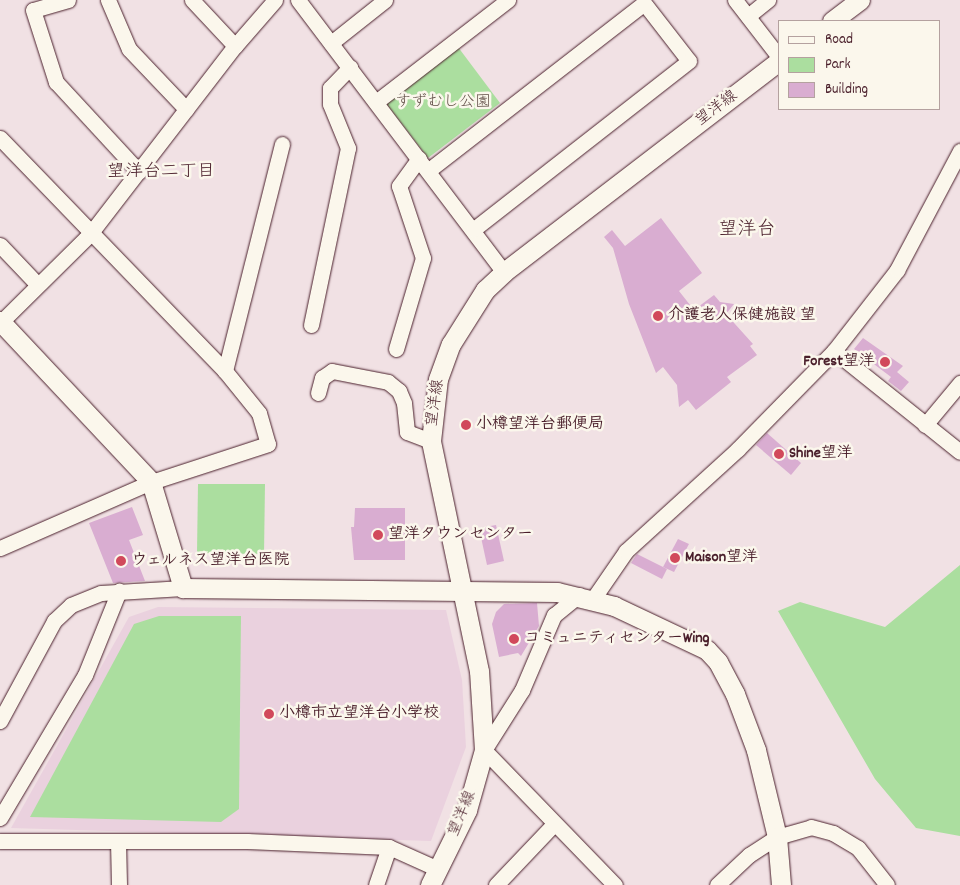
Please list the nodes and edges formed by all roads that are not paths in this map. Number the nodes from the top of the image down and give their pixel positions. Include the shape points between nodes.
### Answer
1 (68, 0) edge
2 (108, 0) edge
3 (192, 0) edge
4 (275, 0) edge
5 (298, 0) edge
6 (385, 0) edge
7 (508, 0) edge
8 (734, 0) edge
9 (768, 0) edge
10 (860, 0) edge
11 (748, 16) junction
12 (833, 20) edge
13 (331, 43) junction
14 (235, 46) junction
15 (778, 56) edge
16 (778, 62) edge
17 (350, 67) junction
18 (376, 102) junction
19 (186, 109) junction
20 (0, 138) edge
21 (282, 144) dead end
22 (960, 151) edge
23 (419, 158) junction
24 (429, 170) junction
25 (139, 172) junction
26 (473, 230) junction
27 (90, 234) junction
28 (0, 245) edge
29 (504, 272) junction
30 (37, 284) junction
31 (0, 322) edge
32 (311, 325) dead end
33 (396, 349) dead end
34 (834, 351) junction
35 (225, 371) junction
36 (960, 383) edge
37 (318, 393) dead end
38 (926, 425) junction
39 (432, 441) junction
40 (960, 452) edge
41 (151, 482) junction
42 (0, 548) edge
43 (183, 588) junction
44 (119, 591) junction
45 (460, 592) junction
46 (586, 597) junction
47 (0, 721) edge
48 (484, 750) junction
49 (0, 818) edge
50 (553, 825) junction
51 (777, 837) junction
52 (0, 841) edge
53 (118, 841) junction
54 (390, 847) junction
55 (434, 877) edge
56 (118, 885) edge
57 (376, 885) edge
58 (496, 885) edge
59 (616, 885) edge
60 (717, 885) edge
61 (781, 885) edge
62 (887, 885) edge

1 - 25 street via 33,10 56,82
2 - 19 street via 129,49
3 - 14 street
4 - 14 street
5 - 13 street
6 - 13 street
7 - 18 street
8 - 11 street
9 - 11 street
10 - 12 street
11 - 15 street
13 - 17 street
14 - 19 street
16 - 29 street, 望洋線
17 - 18 street
17 - 32 street via 330,88 330,104 348,148
18 - 23 street
19 - 25 street
20 - 27 street
21 - 35 street
22 - 34 street via 897,270
23 - 24 street
23 - 33 street via 398,186 423,258
24 - 26 street
24 - 26 street via 644,3 689,61
25 - 27 street
26 - 29 street
27 - 30 street
27 - 35 street
28 - 30 street
29 - 39 street, 望洋線 via 479,298 451,344 438,379
30 - 31 street
31 - 41 street
34 - 38 street
34 - 46 street via 738,449 626,550
35 - 41 street via 259,413 268,444
36 - 38 street
37 - 39 street via 322,378 332,371 388,382 399,391 407,432
38 - 40 street
39 - 45 street, 望洋線
41 - 42 street
41 - 43 street
43 - 44 street
43 - 45 street
44 - 47 street via 101,593 71,605 54,620
44 - 49 street via 85,675
45 - 46 street
45 - 48 street, 望洋線 via 479,671
46 - 48 street via 554,615 522,690
46 - 51 street via 707,650 718,662 756,750
48 - 50 street
48 - 55 street, 望洋線 via 466,810
50 - 58 street
50 - 59 street
51 - 60 street via 749,855
51 - 61 street
51 - 62 street via 812,827 833,833 858,848
52 - 53 street
53 - 54 street
53 - 56 street
54 - 55 street
54 - 57 street

